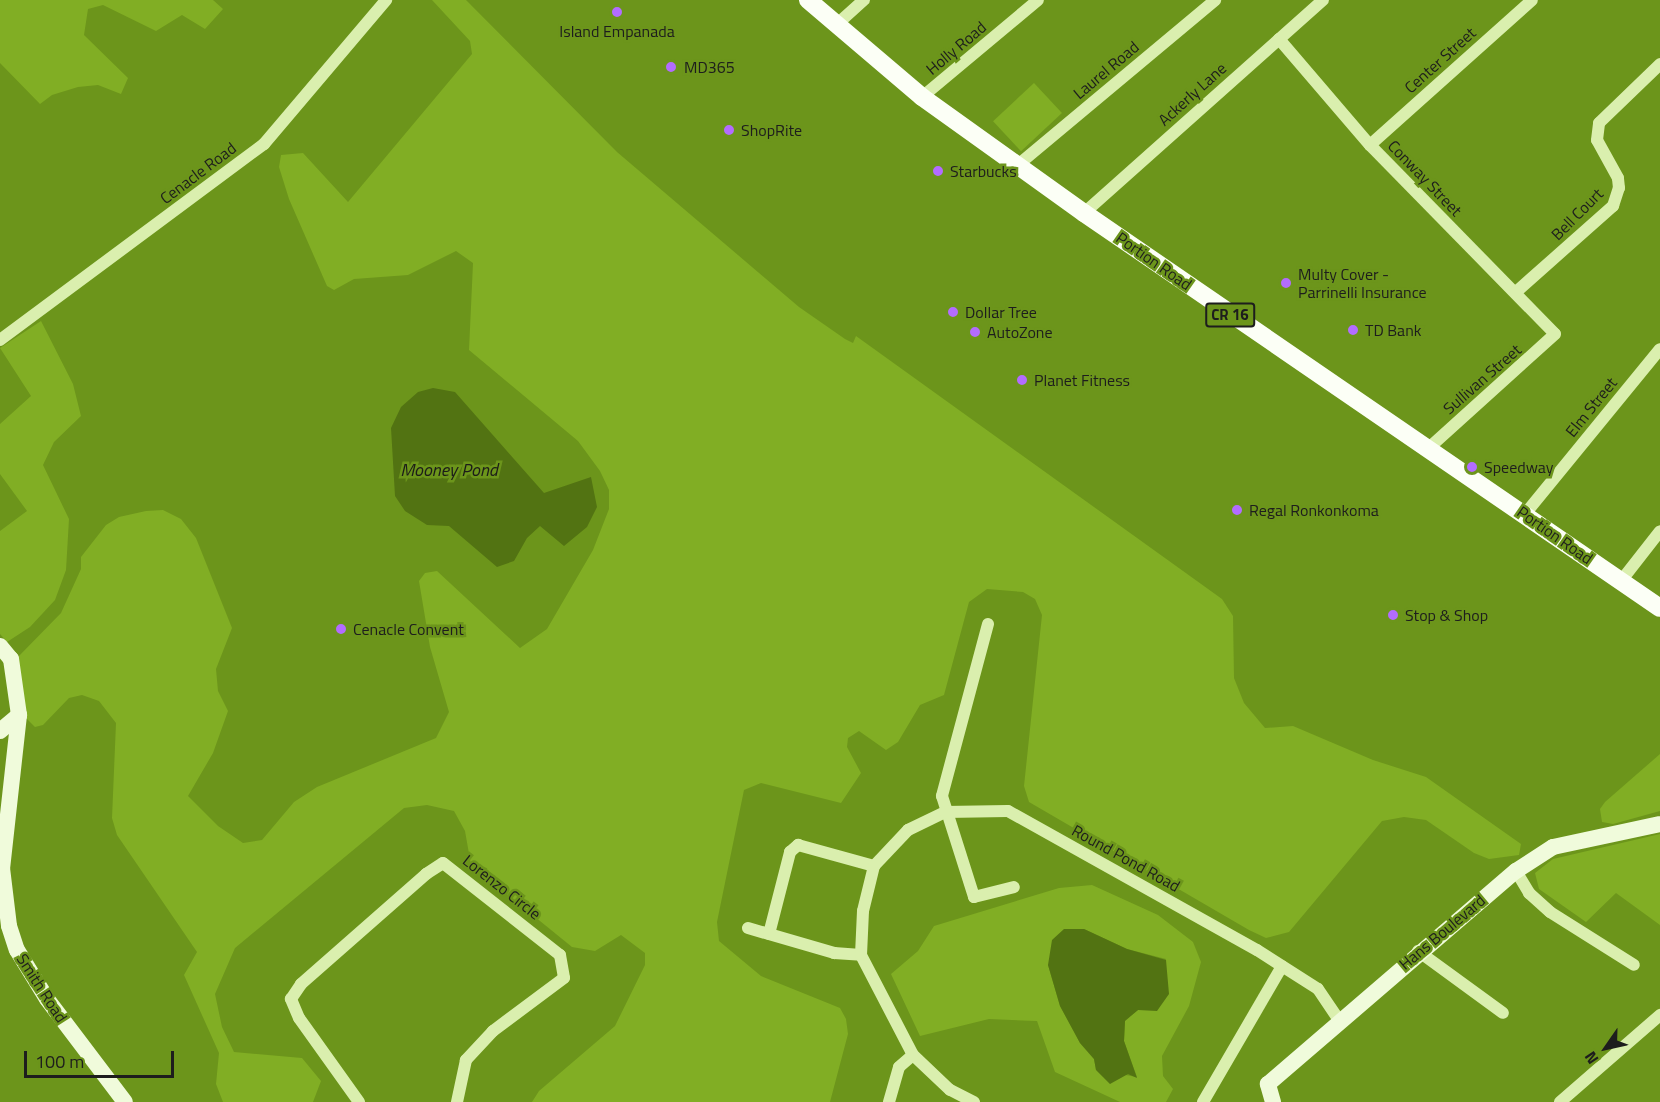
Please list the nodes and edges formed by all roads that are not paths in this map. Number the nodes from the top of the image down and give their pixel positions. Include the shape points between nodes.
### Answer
1 (386, 0) edge
2 (808, 0) edge
3 (864, 0) edge
4 (1038, 0) edge
5 (1215, 0) edge
6 (1323, 0) edge
7 (1532, 0) edge
8 (835, 26) junction
9 (1279, 39) junction
10 (1660, 64) edge
11 (922, 97) junction
12 (1370, 145) junction
13 (1018, 165) junction
14 (1084, 213) junction
15 (1516, 292) junction
16 (1555, 334) joint
17 (0, 340) edge
18 (1660, 349) edge
19 (1430, 447) junction
20 (1526, 514) junction
21 (1660, 531) edge
22 (1621, 580) junction
23 (1660, 608) edge
24 (988, 624) dead end
25 (0, 646) edge
26 (19, 715) junction
27 (0, 731) edge
28 (945, 812) junction
29 (1660, 824) edge
30 (873, 866) junction
31 (1516, 871) junction
32 (1014, 887) dead end
33 (748, 928) dead end
34 (769, 934) junction
35 (1418, 951) junction
36 (861, 955) junction
37 (1634, 965) dead end
38 (1282, 966) junction
39 (1503, 1013) dead end
40 (1660, 1015) edge
41 (1339, 1020) junction
42 (913, 1055) junction
43 (125, 1102) edge
44 (359, 1102) edge
45 (457, 1102) edge
46 (889, 1102) edge
47 (974, 1102) edge
48 (1203, 1102) edge
49 (1269, 1102) edge
50 (1560, 1102) edge

1 - 17 street, Cenacle Road via 264,144
2 - 8 main road, Portion Road / CR 16
3 - 8 street
4 - 11 street, Holly Road
5 - 13 street, Laurel Road
6 - 9 street, Ackerly Lane
7 - 12 street, Center Street
8 - 11 main road, Portion Road / CR 16
9 - 12 street, Conway Street
9 - 14 street, Ackerly Lane
10 - 15 street, Bell Court via 1599,123 1598,140 1618,178 1613,206
11 - 13 main road, Portion Road / CR 16
12 - 15 street, Conway Street
13 - 14 main road, Portion Road / CR 16
14 - 19 main road, Portion Road / CR 16 via 1270,343
15 - 16 street, Conway Street
16 - 19 street, Sullivan Street
18 - 20 street, Elm Street
19 - 20 main road, Portion Road / CR 16
20 - 22 main road, Portion Road / CR 16
21 - 22 street
22 - 23 main road, Portion Road / CR 16
24 - 28 street via 942,796
25 - 26 street, Smith Road via 11,659
26 - 27 street
26 - 43 street, Smith Road via 2,868 9,926 17,950 46,999
28 - 30 street, Round Pond Road via 908,830
28 - 32 street via 974,897
28 - 38 street, Round Pond Road via 1008,811
29 - 31 street, Hans Boulevard via 1553,847
30 - 34 street via 798,845 790,852
30 - 36 street via 863,911
31 - 35 street, Hans Boulevard
31 - 37 street via 1529,893 1551,912
33 - 34 street
34 - 36 street via 834,953
35 - 39 street
35 - 41 street, Hans Boulevard
36 - 42 street
38 - 41 street, Round Pond Road via 1318,989
38 - 48 street
40 - 50 street
41 - 49 street, Hans Boulevard via 1268,1084
42 - 46 street via 899,1066
42 - 47 street via 950,1090
44 - 45 street, Lorenzo Circle via 299,1018 291,999 301,984 443,863 560,956 564,978 493,1031 466,1060

